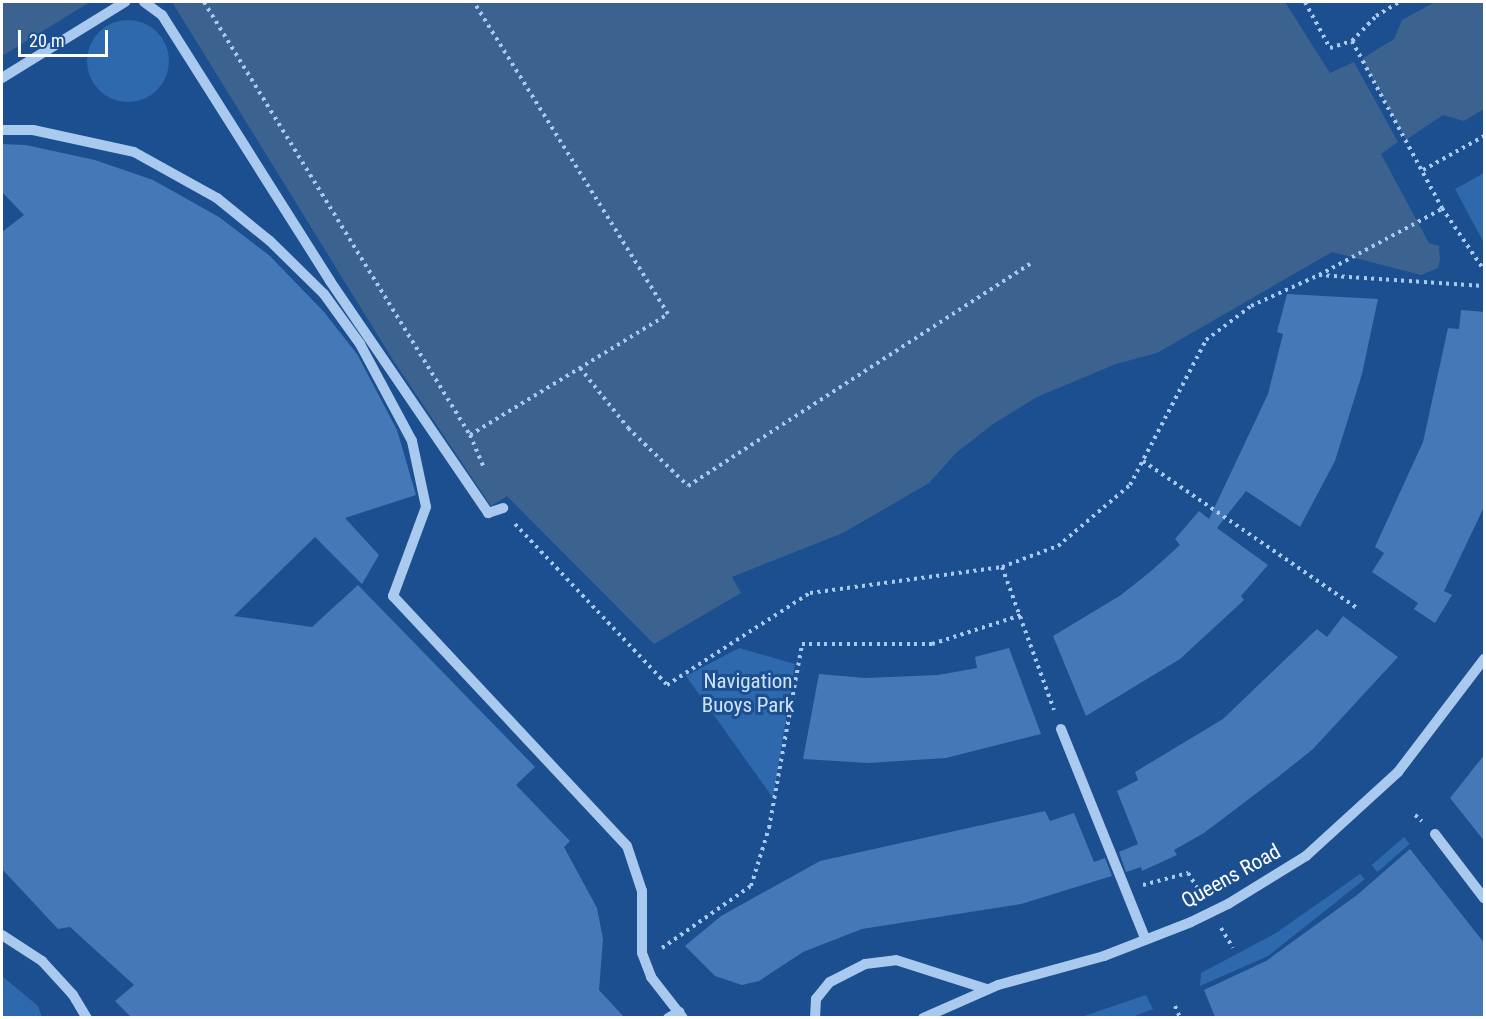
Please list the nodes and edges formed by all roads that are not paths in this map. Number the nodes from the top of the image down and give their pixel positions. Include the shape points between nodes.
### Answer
1 (125, 2) edge
2 (144, 2) edge
3 (2, 78) edge
4 (2, 130) edge
5 (503, 508) road end
6 (1485, 659) edge
7 (1060, 729) road end
8 (1435, 834) dead end
9 (1485, 898) edge
10 (2, 935) edge
11 (1146, 940) junction
12 (987, 989) junction
13 (681, 1015) edge
14 (87, 1017) edge
15 (668, 1017) edge
16 (815, 1017) edge
17 (923, 1017) edge

1 - 3 street
2 - 5 street via 162,15 330,281 488,513
4 - 13 street via 33,130 134,152 217,198 270,241 324,294 360,344 412,441 426,507 393,596 627,846 642,891 645,960 651,977
6 - 11 street, Queens Road via 1398,772 1306,856 1228,904
7 - 11 street
8 - 9 street
10 - 14 street via 42,961
11 - 12 street, Queens Road
12 - 16 street via 896,960 865,964 830,982 816,999
12 - 17 street, Queens Road
13 - 15 street

